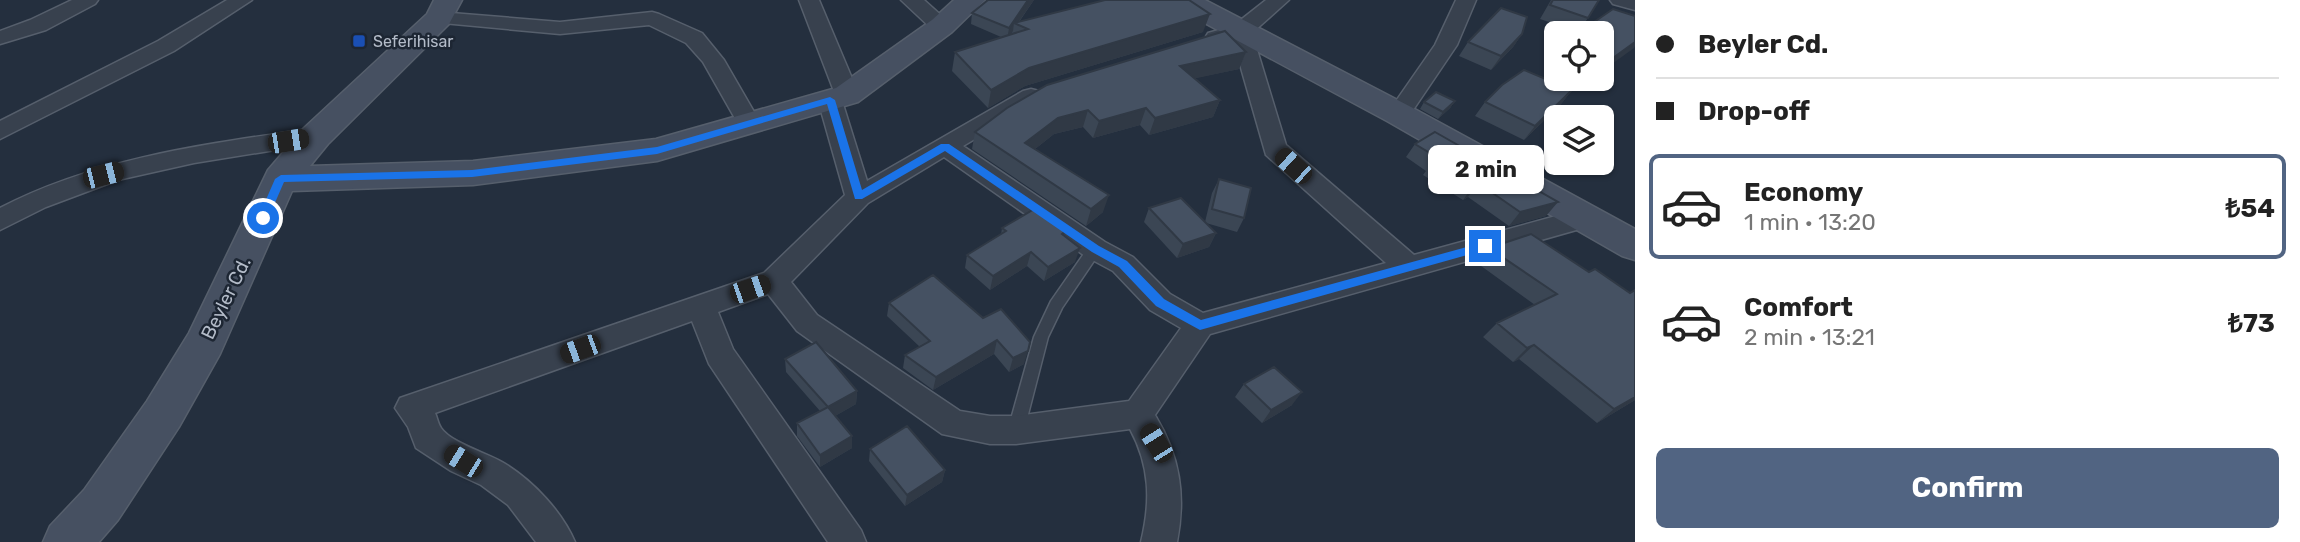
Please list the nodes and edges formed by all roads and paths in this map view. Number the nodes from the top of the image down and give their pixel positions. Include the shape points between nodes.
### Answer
1 (88, 0) edge
2 (242, 0) edge
3 (809, 0) edge
4 (911, 0) edge
5 (971, 0) edge
6 (1183, 0) edge
7 (1279, 0) edge
8 (1466, 0) edge
9 (1620, 0) edge
10 (667, 1) edge
11 (1635, 4) edge
12 (444, 9) edge
13 (661, 22) junction
14 (942, 26) junction
15 (1241, 31) junction
16 (0, 38) edge
17 (1189, 47) edge
18 (1046, 90) edge
19 (839, 97) junction
20 (1399, 114) junction
21 (749, 124) junction
22 (0, 131) edge
23 (316, 136) junction
24 (945, 146) junction
25 (281, 179) junction
26 (859, 197) junction
27 (1585, 218) junction
28 (0, 220) edge
29 (1635, 246) edge
30 (1096, 249) junction
31 (1410, 268) junction
32 (774, 281) junction
33 (701, 306) junction
34 (1200, 325) junction
35 (1138, 414) junction
36 (1016, 430) junction
37 (1160, 541) edge
38 (67, 542) edge
39 (557, 542) edge
40 (848, 542) edge

1 - 16 street
2 - 22 street via 166,46
3 - 19 street
4 - 14 street
5 - 14 street
6 - 15 street
7 - 15 street
8 - 20 street via 1446,45
9 - 11 street
10 - 13 street
12 - 13 street via 560,28 652,18
12 - 23 street, Beyler Cd.
13 - 21 street via 694,38 713,60
14 - 19 street
15 - 17 street
15 - 20 street
15 - 31 street via 1275,149
18 - 24 street
19 - 21 street
19 - 26 street
20 - 27 street
21 - 25 street via 657,150 472,173
23 - 25 street, Beyler Cd.
23 - 28 street via 103,175
24 - 26 street
24 - 30 street
25 - 38 street, Beyler Cd. via 205,342 163,414 101,505
26 - 32 street
27 - 29 street
27 - 31 street
30 - 34 street via 1123,264 1160,302
30 - 36 lane via 1056,305 1041,337
31 - 34 street
32 - 33 street
32 - 36 street via 807,323 953,424
33 - 39 street via 411,408 422,420 428,438 520,494
33 - 40 street via 720,355
34 - 35 street
35 - 36 street
35 - 37 street via 1156,443 1164,471 1166,513

